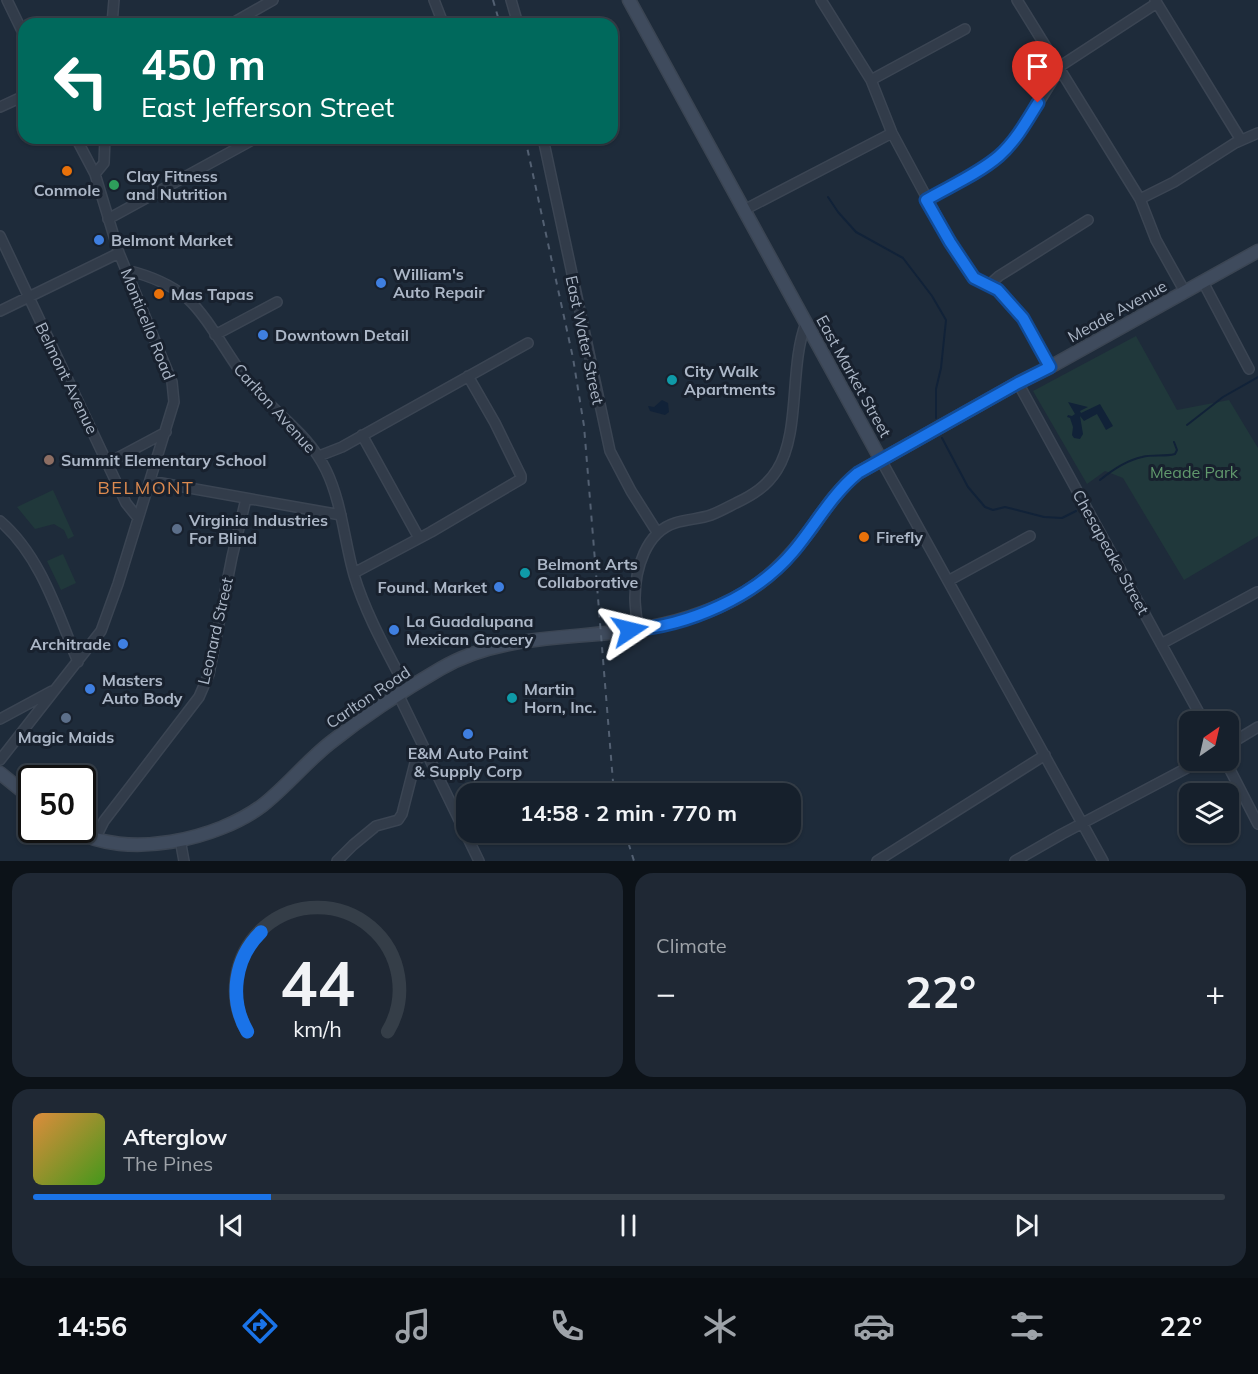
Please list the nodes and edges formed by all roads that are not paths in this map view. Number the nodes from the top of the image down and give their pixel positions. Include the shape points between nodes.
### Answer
1 (8, 0) edge
2 (114, 0) edge
3 (273, 0) edge
4 (434, 0) edge
5 (511, 0) edge
6 (629, 0) edge
7 (821, 0) edge
8 (1017, 0) edge
9 (1156, 2) edge
10 (112, 18) edge
11 (242, 18) edge
12 (441, 18) edge
13 (516, 18) edge
14 (18, 22) edge
15 (965, 29) dead end
16 (1059, 69) junction
17 (871, 80) junction
18 (18, 99) edge
19 (0, 107) edge
20 (891, 133) junction
21 (1258, 133) edge
22 (1241, 140) junction
23 (79, 144) edge
24 (105, 144) edge
25 (245, 144) edge
26 (544, 144) edge
27 (95, 174) junction
28 (1140, 199) junction
29 (926, 200) junction
30 (744, 210) junction
31 (108, 219) junction
32 (1088, 220) dead end
33 (0, 236) edge
34 (1258, 251) edge
35 (119, 253) junction
36 (126, 270) junction
37 (1203, 282) junction
38 (989, 285) junction
39 (1185, 292) junction
40 (28, 297) junction
41 (277, 302) dead end
42 (0, 311) edge
43 (806, 323) junction
44 (215, 335) junction
45 (528, 343) dead end
46 (1050, 367) junction
47 (1249, 369) dead end
48 (468, 376) junction
49 (1018, 383) junction
50 (166, 432) junction
51 (362, 435) junction
52 (319, 456) junction
53 (881, 460) junction
54 (108, 463) junction
55 (150, 481) junction
56 (246, 499) junction
57 (341, 515) junction
58 (138, 518) junction
59 (0, 521) edge
60 (657, 532) junction
61 (1030, 536) dead end
62 (419, 538) junction
63 (354, 573) junction
64 (948, 581) junction
65 (1258, 582) edge
66 (1258, 592) edge
67 (638, 630) junction
68 (1161, 644) junction
69 (78, 662) junction
70 (57, 688) junction
71 (403, 693) junction
72 (1198, 711) edge
73 (0, 720) edge
74 (1258, 727) edge
75 (1239, 738) edge
76 (427, 754) junction
77 (1045, 755) junction
78 (0, 760) edge
79 (1181, 771) edge
80 (1231, 771) edge
81 (0, 773) edge
82 (18, 788) edge
83 (1082, 823) junction
84 (1258, 824) edge
85 (96, 837) edge
86 (96, 839) edge
87 (180, 839) junction
88 (184, 861) edge
89 (337, 861) edge
90 (478, 861) edge
91 (877, 861) edge
92 (1015, 861) edge
93 (1103, 861) edge

1 - 14 street
2 - 10 street
3 - 11 street
4 - 12 street
5 - 13 street
6 - 30 main road, East Market Street
7 - 17 street
8 - 16 street
9 - 16 street
9 - 22 street
15 - 17 street
16 - 28 street
16 - 29 street via 1021,131 1000,156
17 - 20 street
18 - 19 street
20 - 29 street
20 - 30 street
21 - 22 street
22 - 28 street
23 - 27 street, Monticello Road
24 - 27 street via 104,163
25 - 31 street
26 - 60 street, East Water Street via 610,451
27 - 31 street, Monticello Road
28 - 39 street via 1156,240
29 - 38 street via 974,278
30 - 43 main road, East Market Street
31 - 35 street, Monticello Road
32 - 38 street
33 - 40 street, Belmont Avenue
34 - 37 main road, Meade Avenue
35 - 36 street, Monticello Road
35 - 40 street
36 - 44 street, Carlton Avenue via 154,279 185,297
36 - 50 street, Monticello Road via 172,382 174,402
37 - 39 main road, Meade Avenue
37 - 47 street
38 - 46 street via 1023,318
39 - 46 main road, Meade Avenue
40 - 42 street
40 - 54 street, Belmont Avenue
41 - 44 street
43 - 53 main road, East Market Street
43 - 60 street via 798,347 787,448 770,480 760,490 710,515 675,523
44 - 52 street, Carlton Avenue via 247,380
45 - 48 street
46 - 49 main road, Meade Avenue
48 - 51 street
48 - 62 street via 521,479
49 - 53 main road, Meade Avenue
49 - 68 street, Chesapeake Street
50 - 54 street
50 - 55 street, Monticello Road
51 - 52 street
51 - 62 street
52 - 57 street, Carlton Avenue
53 - 64 street, East Market Street
53 - 67 main road, Meade Avenue via 858,473 838,492 794,551 768,578 715,608
54 - 58 street, Belmont Avenue via 126,503
55 - 56 street
55 - 58 street, Monticello Road
56 - 57 street
56 - 85 street, Leonard Street via 204,686 109,813
57 - 63 street, Carlton Avenue
58 - 69 street, Monticello Road via 105,622
59 - 69 street via 29,554
60 - 67 street via 647,546 637,580
61 - 64 street
62 - 63 street
63 - 71 street, Carlton Avenue
64 - 77 street, East Market Street
65 - 66 street
66 - 68 street
67 - 71 main road, Carlton Road via 550,638 491,649 455,661
68 - 72 street, Chesapeake Street
69 - 70 street, Monticello Road
70 - 73 street
70 - 78 street, Monticello Road
71 - 76 street, Carlton Avenue
71 - 87 main road, Carlton Road via 334,739 276,794 246,816 218,830
74 - 75 street
76 - 89 street via 415,763 398,820 376,826
76 - 90 street, Carlton Avenue
77 - 83 street, East Market Street
77 - 91 street
79 - 83 street
80 - 84 street
81 - 82 main road
83 - 92 street
83 - 93 street, East Market Street
86 - 87 main road, Carlton Road via 138,845
87 - 88 street

